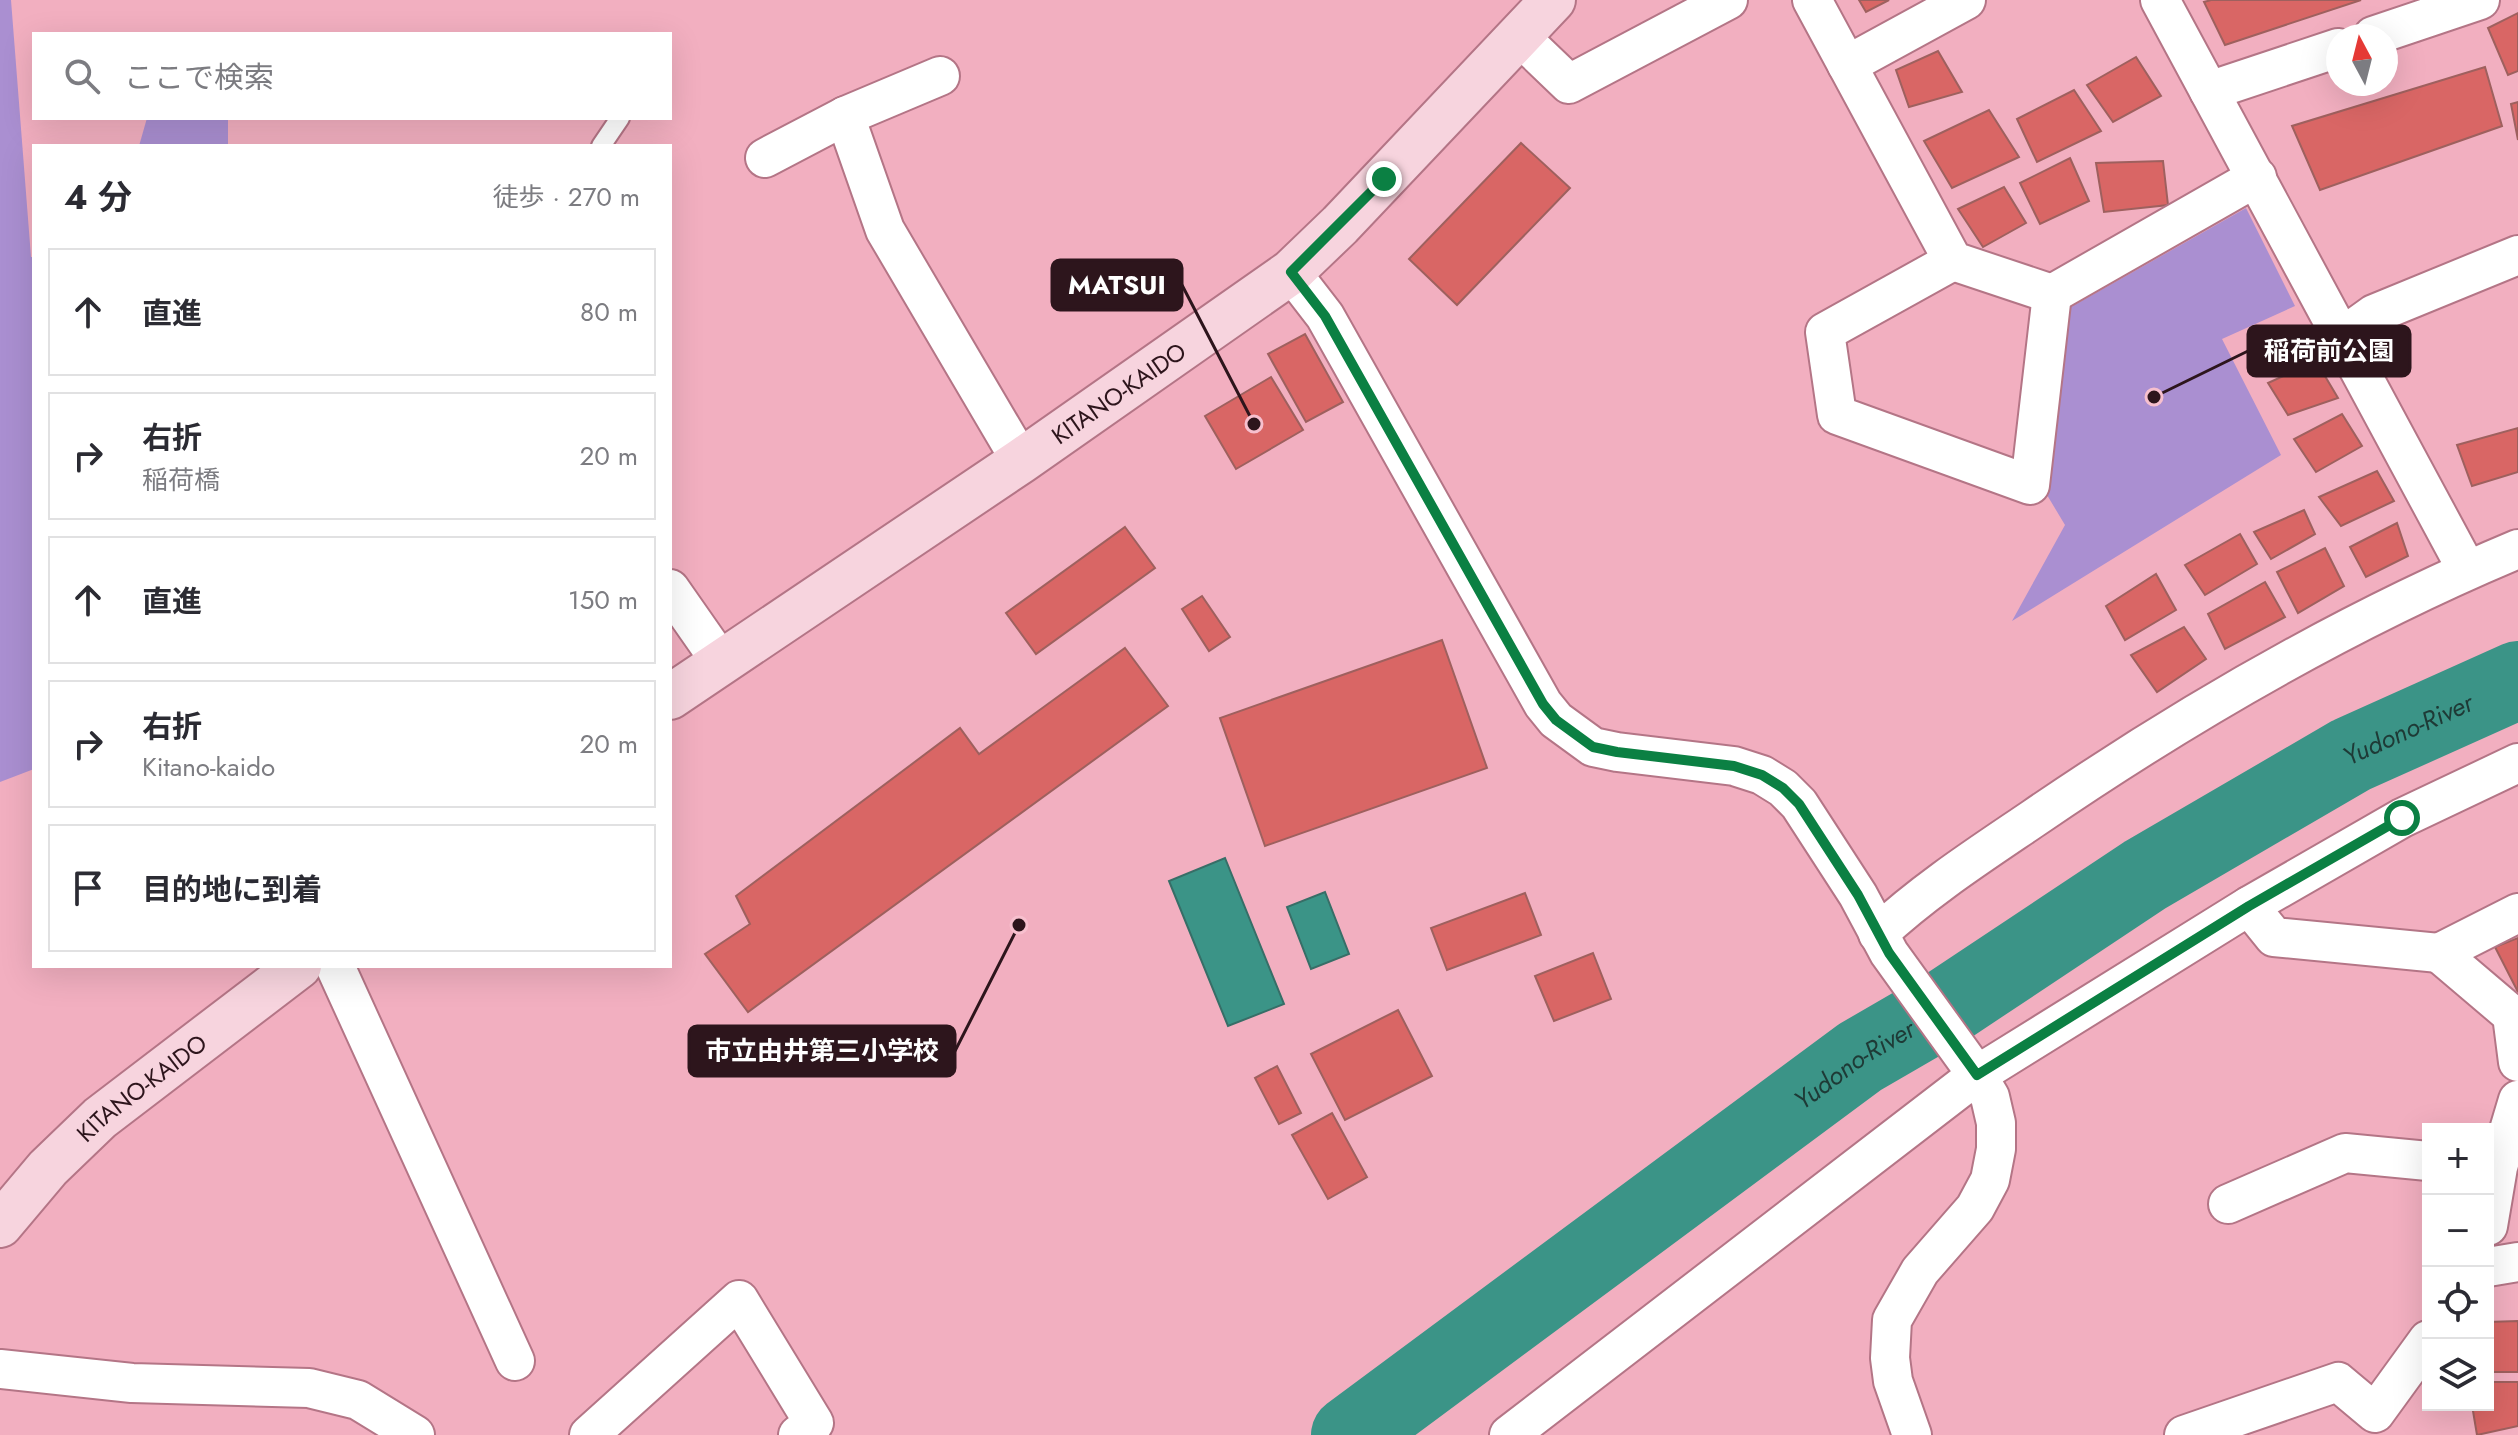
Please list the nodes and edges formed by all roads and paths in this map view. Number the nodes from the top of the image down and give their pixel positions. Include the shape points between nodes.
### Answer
1 (1553, 0) edge
2 (1728, 0) edge
3 (1812, 0) edge
4 (1966, 0) edge
5 (2160, 0) edge
6 (2480, 0) edge
7 (2398, 28) edge
8 (1520, 37) junction
9 (2326, 52) edge
10 (1847, 65) junction
11 (940, 76) dead end
12 (2209, 91) junction
13 (845, 116) junction
14 (619, 120) edge
15 (602, 144) edge
16 (765, 158) dead end
17 (2257, 177) junction
18 (2518, 255) edge
19 (1953, 261) junction
20 (1291, 272) junction
21 (2052, 294) junction
22 (2342, 337) junction
23 (1021, 461) junction
24 (2518, 549) edge
25 (2467, 570) junction
26 (672, 592) edge
27 (721, 662) junction
28 (672, 696) edge
29 (2518, 763) edge
30 (2249, 906) junction
31 (2518, 913) edge
32 (1883, 944) junction
33 (2439, 953) junction
34 (296, 968) edge
35 (336, 968) edge
36 (2518, 1062) edge
37 (1974, 1071) junction
38 (2518, 1100) edge
39 (2422, 1160) edge
40 (2494, 1164) edge
41 (2228, 1204) dead end
42 (0, 1225) edge
43 (2518, 1262) edge
44 (2494, 1266) edge
45 (2422, 1350) edge
46 (515, 1361) dead end
47 (0, 1369) edge
48 (2376, 1424) edge
49 (415, 1435) edge
50 (589, 1435) edge
51 (798, 1435) edge
52 (1509, 1435) edge
53 (1912, 1435) edge
54 (2184, 1435) edge

1 - 8 main road, KITANO-KAIDO
2 - 8 street via 1569,84
3 - 10 street
4 - 10 street
5 - 12 street
6 - 7 street
8 - 20 main road, KITANO-KAIDO
9 - 12 street
10 - 19 street
11 - 13 street
12 - 17 street
13 - 16 street
13 - 23 street via 885,230
14 - 15 lane
17 - 21 street
17 - 22 street
18 - 22 street via 2374,314
19 - 21 street
19 - 21 street via 1825,332 1837,415 2030,485
20 - 23 main road, KITANO-KAIDO
20 - 32 street via 1325,316 1556,720 1593,747 1734,766 1783,788 1858,895
22 - 25 street
23 - 27 main road, KITANO-KAIDO
24 - 25 street
25 - 32 street via 2258,678 2105,770 1900,913
26 - 27 street
27 - 28 main road, KITANO-KAIDO
29 - 30 street via 2402,818
30 - 33 street via 2274,937
30 - 37 street
31 - 33 street
32 - 37 street
33 - 36 street via 2512,1015
34 - 42 main road, KITANO-KAIDO via 100,1118
35 - 46 street
37 - 52 street
37 - 53 street via 1990,1097 1996,1123 1990,1180 1975,1208 1920,1271 1892,1320 1893,1381
38 - 40 street
39 - 41 street via 2345,1153
43 - 44 street
45 - 48 street
47 - 49 street via 132,1383 309,1388 358,1400
48 - 54 street via 2338,1382
50 - 51 street via 739,1300 814,1423

